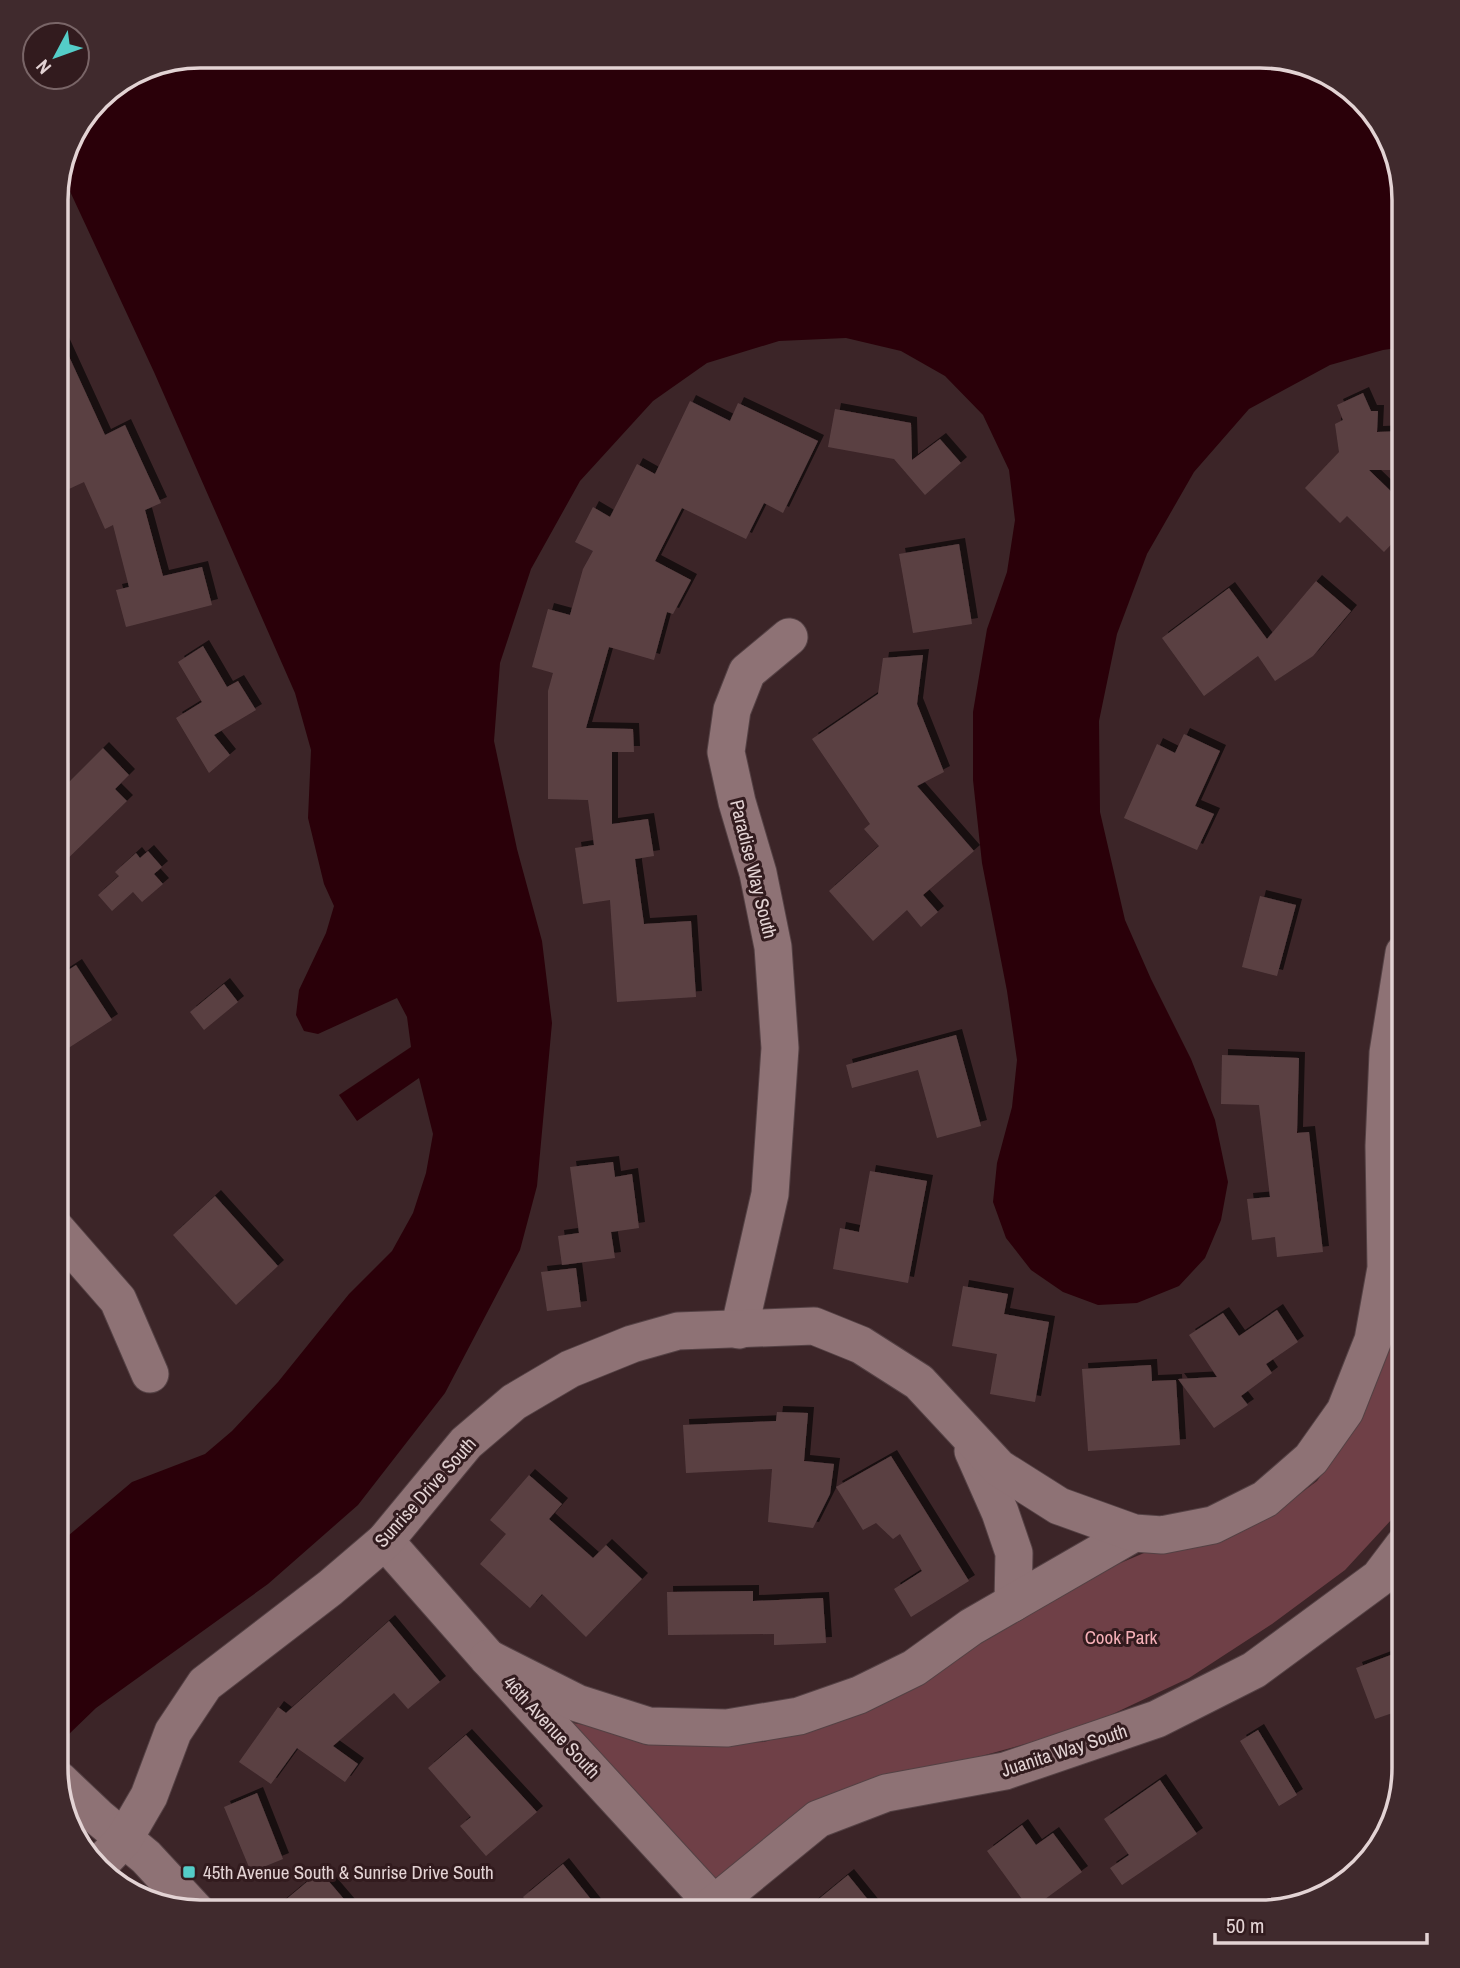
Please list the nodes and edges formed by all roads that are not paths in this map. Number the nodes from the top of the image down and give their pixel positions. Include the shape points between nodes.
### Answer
1 (789, 637) dead end
2 (1392, 1028) edge
3 (68, 1243) edge
4 (739, 1330) junction
5 (149, 1374) dead end
6 (965, 1432) junction
7 (1134, 1533) junction
8 (385, 1541) junction
9 (1392, 1578) edge
10 (1013, 1602) junction
11 (488, 1658) junction
12 (71, 1792) edge
13 (112, 1851) edge
14 (185, 1898) edge
15 (704, 1900) edge
16 (723, 1900) edge

1 - 4 street, Paradise Way South via 747,672 732,710 726,752 774,947 780,1048 770,1194
2 - 7 street, Sunrise Drive South via 1384,1146 1386,1268 1373,1340 1345,1410 1311,1459 1265,1499 1213,1525 1162,1535
3 - 5 street via 118,1300
4 - 6 street, Sunrise Drive South via 814,1326 861,1345 919,1382
4 - 8 street, Sunrise Drive South via 678,1331 632,1345 570,1369 514,1402 466,1443
6 - 7 street, Sunrise Drive South via 999,1468 1059,1506
6 - 10 street via 1014,1553
7 - 10 street
8 - 11 street, 46th Avenue South
8 - 13 street, Sunrise Drive South via 205,1684 173,1732 149,1796
9 - 16 street, Juanita Way South via 1254,1670 1157,1719 1005,1771 886,1793 818,1819
10 - 11 street via 914,1668 859,1695 799,1716 727,1728 649,1726 577,1703
11 - 15 street, 46th Avenue South
12 - 13 street
13 - 14 street via 174,1885

